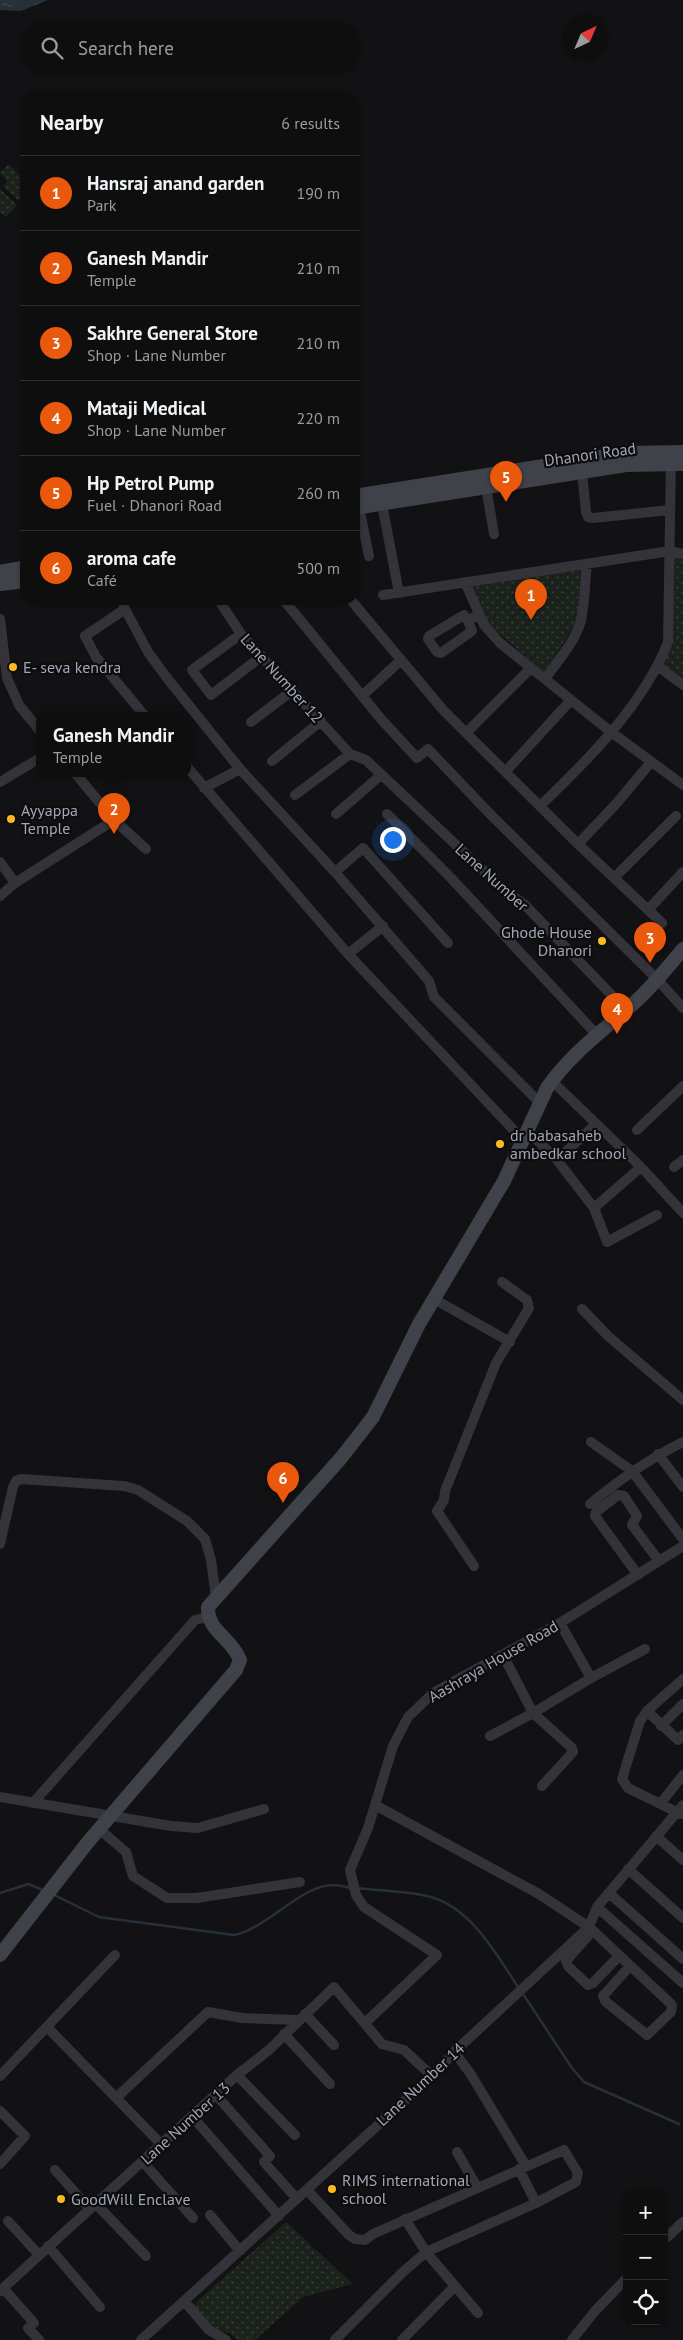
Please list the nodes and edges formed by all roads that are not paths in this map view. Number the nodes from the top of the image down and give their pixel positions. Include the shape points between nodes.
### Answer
1 (677, 458) edge
2 (582, 472) junction
3 (486, 487) junction
4 (399, 495) junction
5 (360, 503) edge
6 (360, 504) edge
7 (382, 504) junction
8 (670, 510) junction
9 (360, 520) edge
10 (494, 534) dead end
11 (670, 551) junction
12 (683, 554) edge
13 (369, 556) dead end
14 (587, 564) junction
15 (20, 569) edge
16 (0, 572) edge
17 (20, 582) edge
18 (465, 582) junction
19 (0, 584) edge
20 (399, 592) junction
21 (383, 595) dead end
22 (124, 605) edge
23 (222, 605) edge
24 (288, 605) edge
25 (355, 605) edge
26 (125, 609) junction
27 (479, 614) junction
28 (0, 619) edge
29 (468, 621) dead end
30 (241, 634) junction
31 (262, 656) junction
32 (401, 660) junction
33 (659, 667) junction
34 (531, 668) junction
35 (3, 678) edge
36 (545, 679) junction
37 (683, 685) edge
38 (292, 690) junction
39 (362, 696) junction
40 (572, 700) junction
41 (142, 712) edge
42 (321, 721) junction
43 (251, 722) dead end
44 (36, 726) edge
45 (611, 732) junction
46 (466, 733) junction
47 (350, 754) junction
48 (36, 760) edge
49 (272, 762) dead end
50 (651, 762) junction
51 (240, 769) junction
52 (506, 771) junction
53 (191, 772) edge
54 (381, 775) junction
55 (78, 777) edge
56 (0, 782) edge
57 (683, 785) edge
58 (204, 788) junction
59 (295, 796) dead end
60 (540, 806) junction
61 (336, 814) dead end
62 (387, 814) dead end
63 (676, 816) dead end
64 (114, 820) junction
65 (578, 844) junction
66 (146, 849) dead end
67 (0, 862) edge
68 (335, 872) junction
69 (683, 872) edge
70 (614, 878) junction
71 (15, 884) junction
72 (0, 896) edge
73 (648, 910) junction
74 (662, 923) dead end
75 (382, 926) junction
76 (448, 943) dead end
77 (683, 949) edge
78 (348, 954) junction
79 (657, 979) junction
80 (683, 1008) edge
81 (626, 1010) junction
82 (597, 1034) junction
83 (552, 1081) junction
84 (683, 1086) edge
85 (541, 1104) junction
86 (596, 1124) junction
87 (637, 1130) dead end
88 (525, 1135) junction
89 (557, 1160) junction
90 (683, 1160) edge
91 (642, 1167) junction
92 (674, 1167) dead end
93 (594, 1208) junction
94 (683, 1213) edge
95 (657, 1214) dead end
96 (502, 1282) dead end
97 (434, 1299) junction
98 (582, 1309) dead end
99 (510, 1342) junction
100 (683, 1400) edge
101 (591, 1442) dead end
102 (683, 1442) edge
103 (658, 1454) junction
104 (632, 1472) junction
105 (683, 1487) edge
106 (590, 1504) dead end
107 (683, 1539) edge
108 (0, 1544) edge
109 (683, 1546) edge
110 (659, 1561) junction
111 (474, 1566) dead end
112 (638, 1575) junction
113 (216, 1597) junction
114 (208, 1617) junction
115 (560, 1623) junction
116 (645, 1649) dead end
117 (503, 1655) junction
118 (591, 1678) junction
119 (683, 1679) edge
120 (683, 1704) edge
121 (647, 1711) junction
122 (533, 1712) junction
123 (661, 1726) junction
124 (683, 1735) edge
125 (490, 1736) dead end
126 (683, 1775) edge
127 (542, 1786) dead end
128 (0, 1797) edge
129 (33, 1803) junction
130 (661, 1803) junction
131 (375, 1805) junction
132 (264, 1809) dead end
133 (681, 1810) edge
134 (110, 1816) junction
135 (99, 1829) junction
136 (656, 1836) junction
137 (683, 1860) edge
138 (628, 1869) junction
139 (300, 1882) dead end
140 (609, 1893) junction
141 (597, 1907) junction
142 (683, 1918) edge
143 (591, 1929) junction
144 (0, 1955) edge
145 (114, 1955) dead end
146 (620, 1956) junction
147 (683, 1959) edge
148 (630, 1966) junction
149 (683, 1983) edge
150 (302, 2017) junction
151 (365, 2023) junction
152 (47, 2027) junction
153 (284, 2034) junction
154 (334, 2045) dead end
155 (454, 2052) junction
156 (238, 2075) junction
157 (0, 2076) edge
158 (432, 2076) junction
159 (330, 2084) dead end
160 (216, 2095) junction
161 (117, 2096) junction
162 (0, 2111) edge
163 (192, 2116) junction
164 (295, 2135) dead end
165 (162, 2144) junction
166 (458, 2152) dead end
167 (142, 2161) junction
168 (0, 2164) edge
169 (523, 2167) junction
170 (55, 2170) dead end
171 (477, 2187) junction
172 (308, 2190) junction
173 (297, 2199) junction
174 (536, 2203) junction
175 (92, 2206) junction
176 (210, 2215) dead end
177 (278, 2216) junction
178 (193, 2218) dead end
179 (405, 2219) junction
180 (8, 2221) dead end
181 (683, 2222) edge
182 (668, 2236) edge
183 (48, 2246) junction
184 (240, 2251) junction
185 (426, 2252) junction
186 (39, 2255) junction
187 (146, 2256) dead end
188 (625, 2280) edge
189 (454, 2287) junction
190 (2, 2289) edge
191 (184, 2301) junction
192 (100, 2307) dead end
193 (478, 2313) dead end
194 (146, 2338) edge
195 (39, 2340) edge
196 (226, 2340) edge
197 (335, 2340) edge
198 (402, 2340) edge
199 (572, 2340) edge

1 - 2 street, Dhanori Road
1 - 4 street, Dhanori Road via 625,453
1 - 8 street
2 - 3 street, Dhanori Road
2 - 8 street via 588,517
3 - 4 street, Dhanori Road
3 - 10 street
4 - 5 street, Dhanori Road
4 - 7 street, Dhanori Road
6 - 7 street, Dhanori Road
7 - 20 street
8 - 11 street
9 - 13 street
11 - 12 street
11 - 14 street
11 - 33 street via 668,642
14 - 18 street
14 - 36 street via 580,624
15 - 16 street
17 - 19 street
18 - 20 street
18 - 27 street
20 - 21 street
22 - 26 street
23 - 30 street, Lane Number 12
24 - 39 street
25 - 32 street
26 - 41 street via 85,636 96,657
26 - 51 street via 148,652
27 - 29 street
27 - 34 street via 500,643
28 - 35 street
30 - 31 street, Lane Number 12
30 - 31 street via 192,670 211,696
31 - 38 street, Lane Number 12
32 - 39 street
32 - 46 street
33 - 37 street
33 - 45 street
34 - 36 street
34 - 46 street
35 - 44 street via 18,705
36 - 40 street
38 - 42 street, Lane Number 12
38 - 43 street
39 - 79 street via 417,758 428,749
40 - 45 street
40 - 52 street
42 - 47 street, Lane Number 12
42 - 49 street
45 - 50 street
45 - 60 street
46 - 52 street
47 - 54 street, Lane Number via 366,760
47 - 59 street
48 - 56 street
50 - 57 street
50 - 65 street
51 - 58 street
51 - 68 street
52 - 60 street
53 - 58 street
54 - 61 street
54 - 81 street, Lane Number via 506,892 524,904
55 - 64 street
58 - 78 street
60 - 65 street
62 - 82 street
63 - 70 street
64 - 66 street
64 - 71 street
65 - 70 street
67 - 71 street
68 - 75 street
68 - 76 street via 363,848
69 - 73 street
70 - 73 street
71 - 72 street
73 - 74 street
75 - 78 street
75 - 85 street via 429,981 434,997
77 - 79 street
78 - 88 street
79 - 80 street
79 - 81 street
81 - 82 street
82 - 83 street
83 - 85 street
83 - 86 street
84 - 87 street
85 - 88 street
86 - 89 street
86 - 91 street
88 - 89 street
88 - 97 street via 491,1204
89 - 93 street
90 - 92 street
91 - 93 street
91 - 94 street
93 - 95 street via 607,1242
96 - 99 street via 529,1304
97 - 99 street
97 - 113 street via 373,1417 341,1458
98 - 100 street via 608,1336
99 - 111 street via 487,1382 444,1500 437,1511
101 - 104 street
102 - 103 street
103 - 104 street
103 - 105 street
104 - 106 street
104 - 107 street
108 - 113 street via 16,1481 131,1487 187,1521 202,1534 209,1549
109 - 110 street, Aashraya House Road
110 - 112 street, Aashraya House Road
110 - 112 street via 632,1525 637,1516 624,1496 618,1495 595,1516
112 - 115 street, Aashraya House Road
113 - 114 street via 208,1607
114 - 129 street via 195,1620
114 - 134 street via 235,1648 240,1660 236,1670
115 - 117 street, Aashraya House Road
115 - 118 street
116 - 118 street
117 - 122 street
117 - 131 street, Aashraya House Road via 433,1693 408,1717 393,1746
118 - 122 street
119 - 121 street
120 - 123 street
121 - 123 street
121 - 130 street via 640,1721 622,1779 628,1788
122 - 125 street
122 - 127 street via 574,1751
123 - 124 street via 678,1740
126 - 130 street
128 - 129 street
129 - 134 street
130 - 133 street
131 - 143 street via 540,1894
131 - 151 street, Aashraya House Road via 350,1870 356,1895 364,1907 437,1955
132 - 134 street via 198,1828
133 - 136 street, Lane Number 14
134 - 135 street
135 - 139 street via 126,1852 133,1876 167,1898 197,1898
135 - 144 street
136 - 137 street
136 - 138 street, Lane Number 14
138 - 140 street, Lane Number 14
138 - 142 street
140 - 141 street, Lane Number 14
140 - 147 street
141 - 143 street, Lane Number 14
141 - 149 street
143 - 146 street
143 - 146 street via 567,1959 568,1966 590,1985
143 - 155 street, Lane Number 14
145 - 152 street
146 - 148 street
148 - 148 street via 672,2006 671,2012 647,2036 603,1996
150 - 151 street, Lane Number 13 via 334,1987
150 - 153 street, Lane Number 13
150 - 154 street
150 - 161 street via 242,2018 208,2012
151 - 158 street via 382,2044 404,2050
152 - 157 street
152 - 161 street
153 - 156 street, Lane Number 13
153 - 159 street
155 - 158 street, Lane Number 14
155 - 169 street via 470,2073
156 - 160 street, Lane Number 13
156 - 164 street
158 - 172 street, Lane Number 14
160 - 163 street, Lane Number 13
160 - 173 street via 270,2156 264,2162
161 - 165 street
162 - 168 street via 25,2136
163 - 165 street, Lane Number 13
163 - 177 street
165 - 167 street, Lane Number 13
166 - 171 street
167 - 175 street, Lane Number 13
167 - 178 street
169 - 171 street
169 - 174 street
169 - 174 street via 564,2150 578,2174 576,2182
170 - 175 street
171 - 179 street
172 - 173 street, Lane Number 14
172 - 179 street via 355,2239 365,2240
173 - 177 street, Lane Number 14
174 - 185 street
175 - 183 street, Lane Number 13
175 - 187 street
176 - 184 street
177 - 184 street, Lane Number 14
179 - 185 street
180 - 186 street
181 - 182 street
183 - 186 street, Lane Number 13
183 - 192 street
184 - 191 street, Lane Number 14
185 - 189 street
185 - 197 street
186 - 190 street, Lane Number 13
188 - 199 street
189 - 193 street
189 - 198 street
190 - 195 street via 34,2323 28,2328
191 - 194 street, Lane Number 14
191 - 196 street via 208,2330

